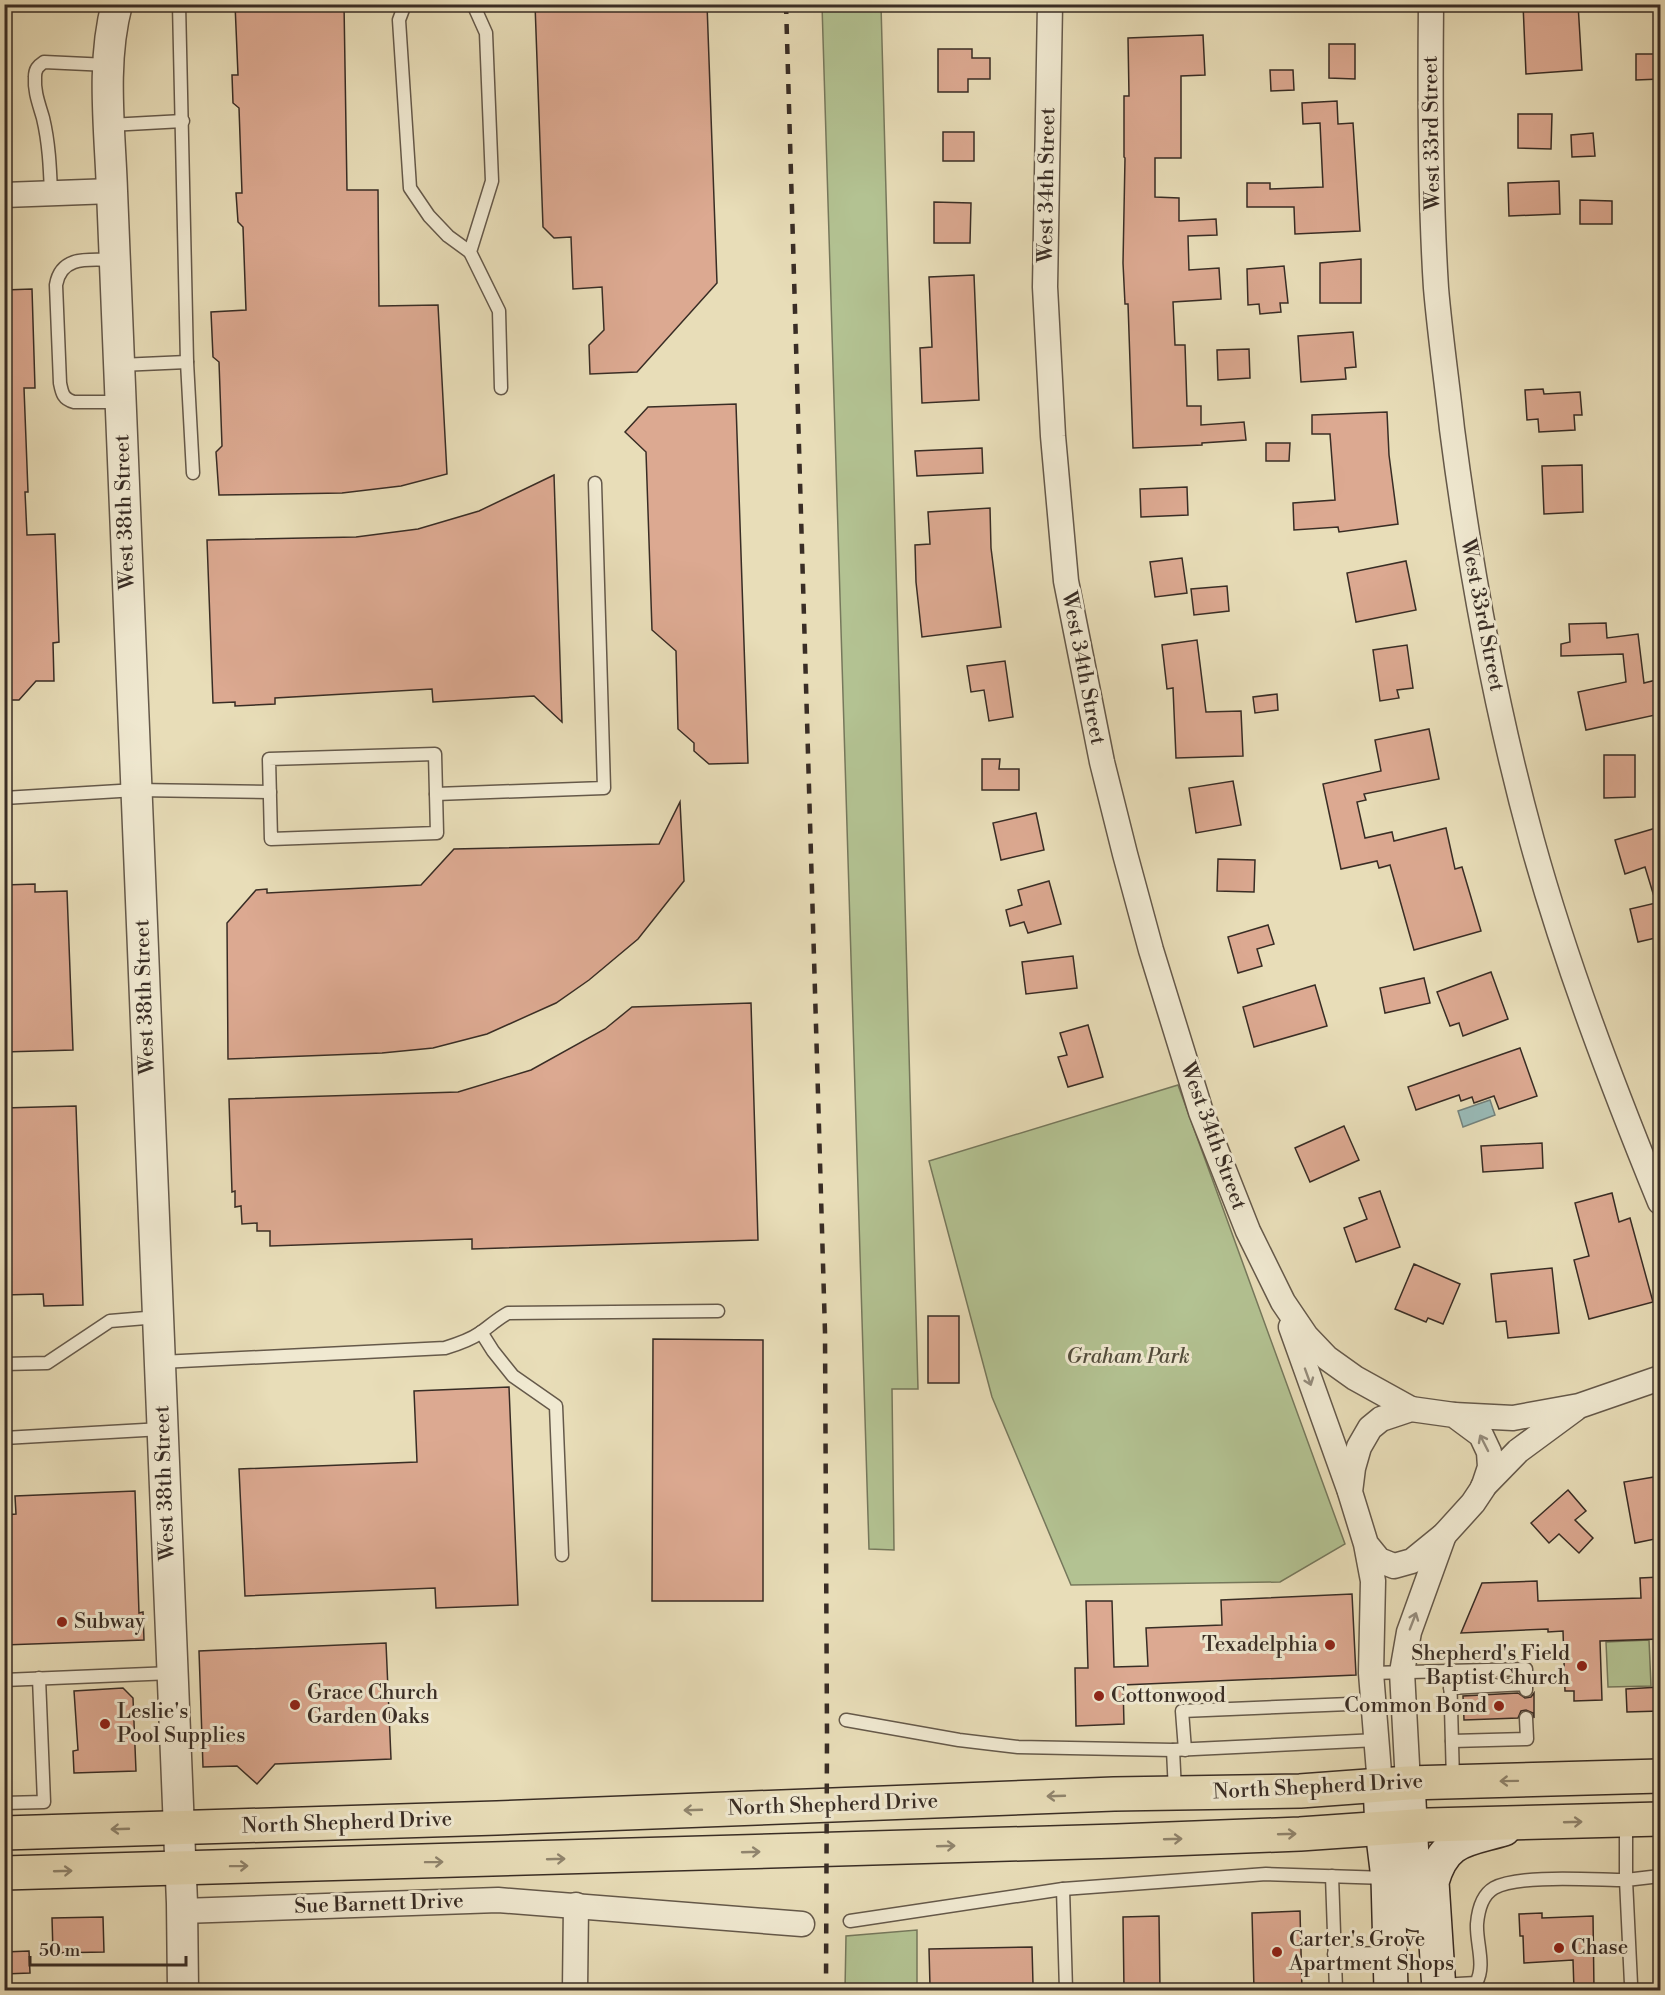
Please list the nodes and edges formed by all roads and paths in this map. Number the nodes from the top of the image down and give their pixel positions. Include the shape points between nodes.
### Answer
1 (117, 4) edge
2 (179, 4) edge
3 (405, 4) edge
4 (473, 4) edge
5 (1050, 4) edge
6 (1431, 4) edge
7 (108, 65) junction
8 (183, 122) junction
9 (110, 125) junction
10 (112, 191) junction
11 (51, 193) junction
12 (4, 195) edge
13 (470, 252) junction
14 (115, 260) junction
15 (188, 362) junction
16 (119, 365) junction
17 (501, 388) dead end
18 (120, 402) junction
19 (193, 473) dead end
20 (595, 483) dead end
21 (136, 790) junction
22 (270, 792) junction
23 (436, 794) junction
24 (4, 798) edge
25 (1660, 1202) edge
26 (1283, 1302) junction
27 (718, 1311) dead end
28 (158, 1317) junction
29 (481, 1332) junction
30 (160, 1362) junction
31 (4, 1364) edge
32 (1660, 1378) edge
33 (1579, 1406) junction
34 (1411, 1409) junction
35 (1454, 1415) junction
36 (162, 1429) junction
37 (4, 1438) edge
38 (1483, 1488) junction
39 (1350, 1492) junction
40 (1444, 1536) junction
41 (1366, 1544) junction
42 (562, 1555) dead end
43 (1450, 1671) junction
44 (172, 1672) junction
45 (1402, 1672) junction
46 (1371, 1673) junction
47 (39, 1678) junction
48 (4, 1680) edge
49 (1450, 1688) junction
50 (1374, 1702) junction
51 (1526, 1718) dead end
52 (846, 1720) dead end
53 (1377, 1740) junction
54 (1452, 1741) junction
55 (1179, 1750) junction
56 (1660, 1776) edge
57 (1453, 1782) junction
58 (1394, 1784) junction
59 (1175, 1793) junction
60 (4, 1803) edge
61 (44, 1816) junction
62 (1660, 1819) edge
63 (1626, 1820) junction
64 (1522, 1824) junction
65 (179, 1828) junction
66 (1396, 1828) junction
67 (4, 1833) edge
68 (180, 1867) junction
69 (4, 1873) edge
70 (1332, 1876) junction
71 (1660, 1876) edge
72 (1388, 1878) junction
73 (1626, 1880) junction
74 (1063, 1889) junction
75 (576, 1905) junction
76 (182, 1911) junction
77 (850, 1921) dead end
78 (802, 1924) dead end
79 (1390, 1953) junction
80 (1334, 1954) junction
81 (1479, 1987) edge
82 (1432, 1989) edge
83 (183, 1990) edge
84 (575, 1990) edge
85 (1066, 1990) edge
86 (1336, 1990) edge
87 (1391, 1990) edge
88 (1630, 1990) edge

1 - 7 street, West 38th Street via 111,24
2 - 8 lane
3 - 13 lane via 399,20 410,188 429,216
4 - 13 lane via 486,33 492,181
5 - 26 street, West 34th Street via 1045,298 1066,582 1102,762 1151,950 1201,1112 1248,1231
6 - 25 street, West 33rd Street via 1431,180 1436,290 1460,486 1484,635 1532,840 1560,932
7 - 9 street, West 38th Street
7 - 11 lane via 44,62 37,67 36,99 50,158
8 - 9 lane
8 - 15 lane
9 - 10 street, West 38th Street
10 - 11 street
10 - 14 street, West 38th Street
11 - 12 street
13 - 17 lane via 499,311
14 - 16 street, West 38th Street
14 - 18 lane via 75,261 58,274 59,372 67,400
15 - 16 lane
15 - 19 lane
16 - 18 street, West 38th Street
18 - 21 street, West 38th Street
20 - 23 lane via 604,788
21 - 22 lane
21 - 24 lane
21 - 28 street, West 38th Street
22 - 23 lane via 269,759 435,754
22 - 23 lane via 272,839 437,833
26 - 34 street, West 34th Street via 1327,1358
26 -> 39 street, West 34th Street
27 - 29 lane via 508,1313
28 - 30 street, West 38th Street
28 - 31 lane via 110,1321 47,1363
29 - 30 lane via 445,1348
29 - 42 lane via 513,1376 556,1406
30 - 36 street, West 38th Street
32 - 33 street
33 - 35 street via 1513,1418
33 - 38 street via 1518,1451
34 - 35 street
34 - 39 street via 1382,1419 1370,1428 1359,1447
38 -> 35 street via 1490,1467 1489,1452 1481,1435
36 - 37 lane
36 - 44 street, West 38th Street
38 - 40 street
39 - 41 street
40 - 41 street via 1412,1561 1394,1566 1379,1560
45 -> 40 street via 1409,1632
41 - 46 street via 1373,1581
43 - 45 lane
43 - 49 lane
43 - 49 lane via 1526,1668 1526,1687
44 - 47 lane
44 - 65 street, West 38th Street
45 - 46 lane
45 - 58 street
46 - 50 street
47 - 48 lane
47 - 61 lane
49 - 54 lane
50 - 53 street
50 - 55 lane via 1182,1711
51 - 54 lane via 1527,1739
52 - 55 lane via 1018,1747
53 - 55 lane
53 - 58 street
54 - 57 lane
55 - 59 lane
56 -> 57 main road, North Shepherd Drive
57 - 58 main road, North Shepherd Drive
58 - 59 main road, North Shepherd Drive via 1300,1791
58 - 66 main road
59 -> 65 main road, North Shepherd Drive
60 - 61 lane
65 -> 61 main road, North Shepherd Drive
61 - 67 main road, North Shepherd Drive
62 - 63 main road, North Shepherd Drive
64 -> 63 main road, North Shepherd Drive
63 - 73 lane
64 - 66 main road, North Shepherd Drive
64 - 82 main road via 1462,1840 1436,1869 1432,1882
65 - 68 street, West 38th Street
68 -> 66 main road, North Shepherd Drive via 998,1845
66 - 72 main road
66 - 82 main road
69 -> 68 main road, North Shepherd Drive
68 - 76 street, West 38th Street
70 - 72 lane
70 - 74 lane via 1266,1874
70 - 80 lane
71 - 73 lane
72 - 79 main road
73 - 81 lane via 1521,1880 1493,1889 1480,1904
73 - 88 lane
74 - 77 lane
74 - 85 lane
75 - 76 street, Sue Barnett Drive via 498,1900
75 - 78 street, Sue Barnett Drive
75 - 84 street
76 - 83 street, West 38th Street
79 - 80 lane
79 - 87 main road
80 - 86 lane
81 - 82 lane

